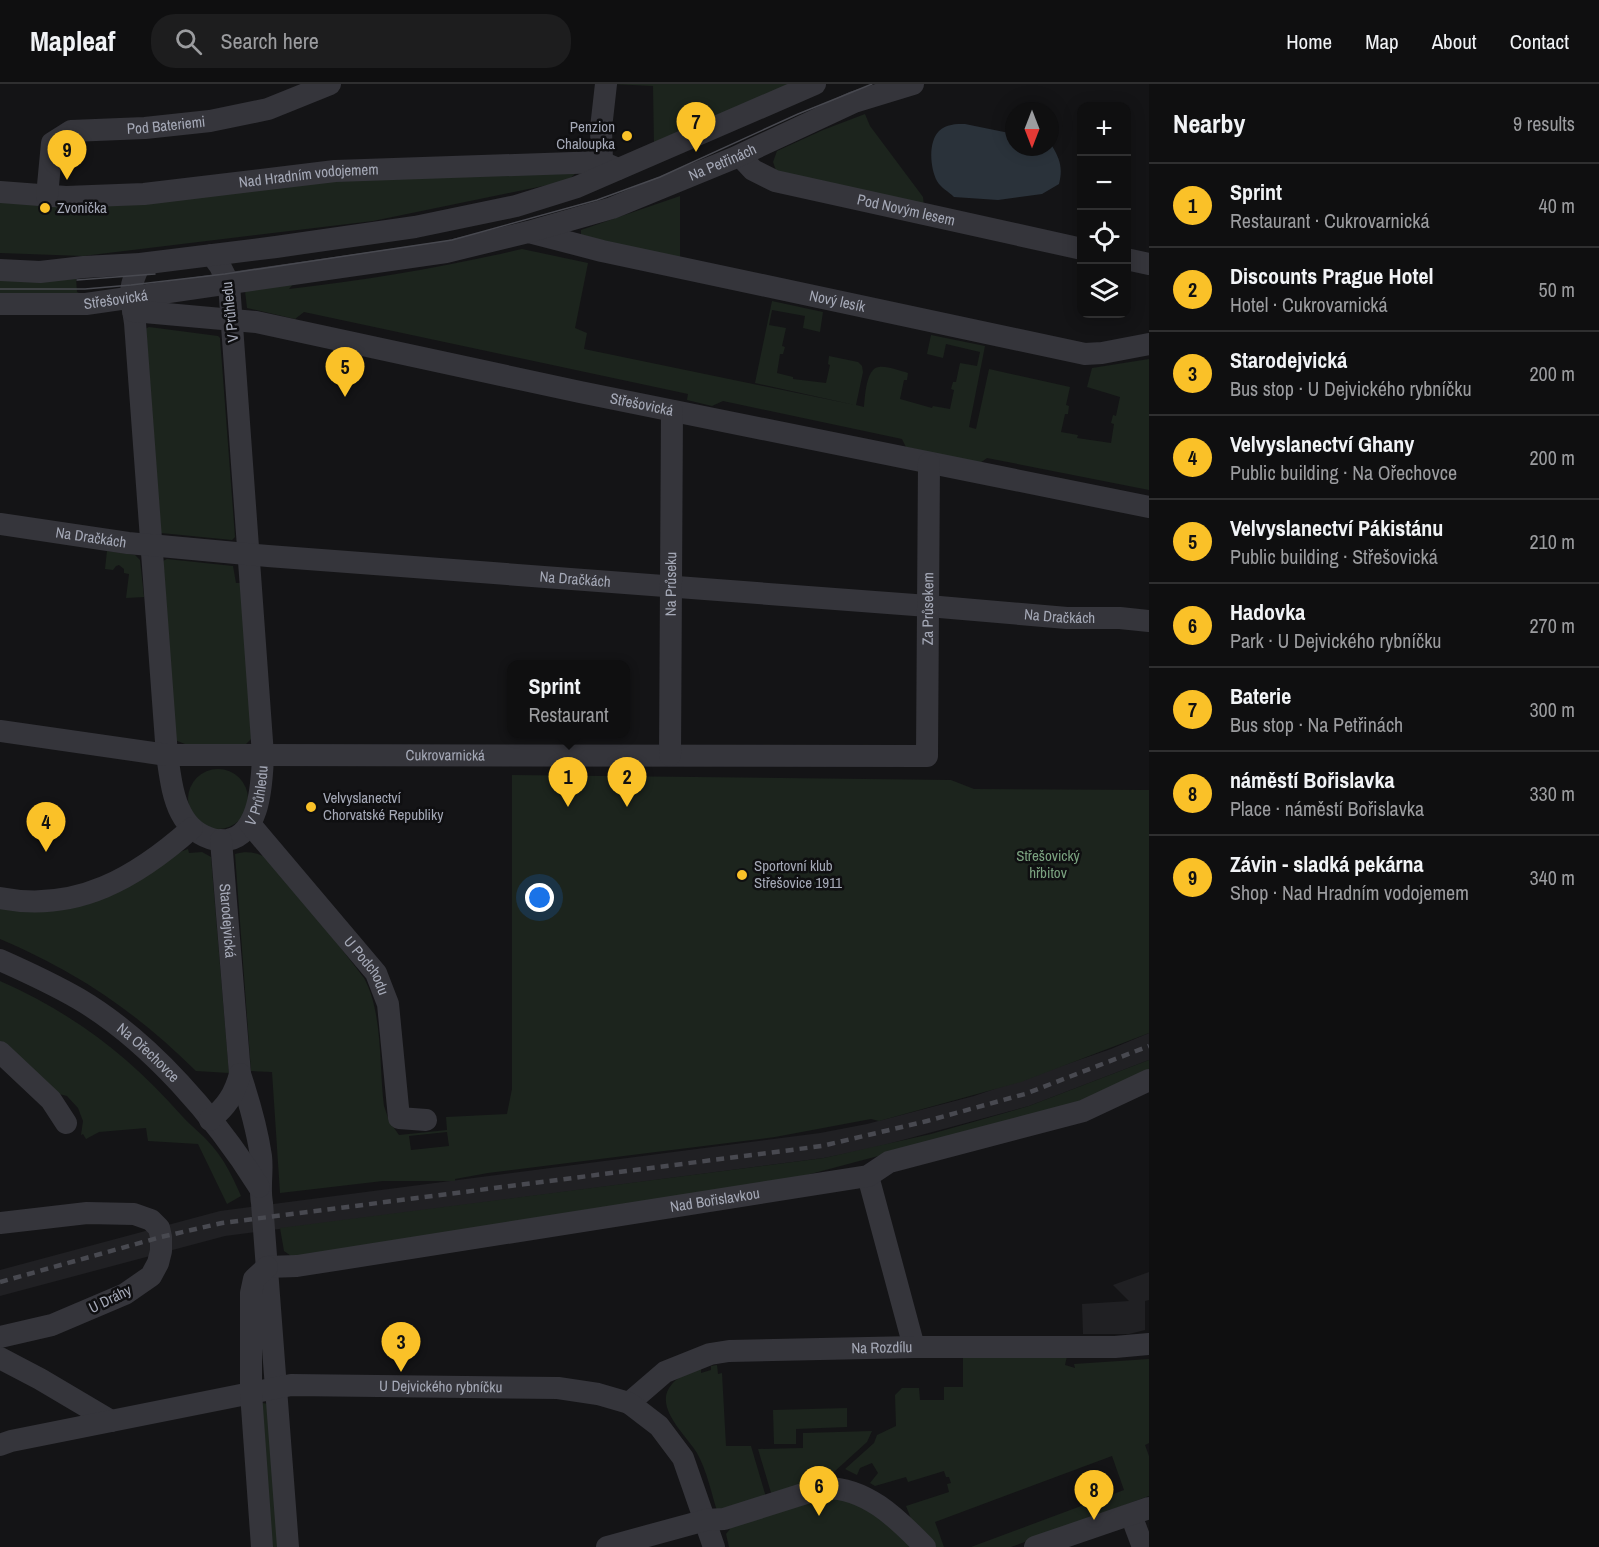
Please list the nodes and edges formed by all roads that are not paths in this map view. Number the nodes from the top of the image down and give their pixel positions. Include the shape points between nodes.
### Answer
1 (330, 84) edge
2 (606, 84) edge
3 (815, 84) edge
4 (913, 84) edge
5 (740, 156) junction
6 (610, 166) junction
7 (0, 192) edge
8 (47, 196) junction
9 (506, 208) junction
10 (528, 232) junction
11 (1077, 248) edge
12 (212, 255) junction
13 (1131, 260) edge
14 (140, 264) junction
15 (1149, 264) edge
16 (0, 270) edge
17 (229, 284) junction
18 (132, 303) junction
19 (0, 304) edge
20 (232, 320) junction
21 (1149, 344) edge
22 (672, 411) junction
23 (929, 464) junction
24 (1149, 507) edge
25 (0, 524) edge
26 (152, 546) junction
27 (249, 555) junction
28 (671, 587) junction
29 (928, 606) junction
30 (1149, 621) edge
31 (0, 731) edge
32 (167, 755) junction
33 (263, 755) junction
34 (670, 755) junction
35 (927, 756) joint
36 (250, 824) junction
37 (192, 828) junction
38 (221, 840) junction
39 (0, 898) edge
40 (0, 960) edge
41 (0, 1052) edge
42 (240, 1074) junction
43 (1149, 1080) edge
44 (210, 1120) junction
45 (426, 1120) dead end
46 (66, 1123) dead end
47 (868, 1176) junction
48 (259, 1187) junction
49 (0, 1223) edge
50 (267, 1267) junction
51 (0, 1337) edge
52 (1149, 1344) edge
53 (914, 1347) junction
54 (0, 1358) edge
55 (276, 1387) junction
56 (251, 1393) junction
57 (629, 1402) junction
58 (111, 1421) junction
59 (0, 1445) edge
60 (1140, 1511) edge
61 (706, 1520) junction
62 (262, 1547) edge
63 (288, 1547) edge
64 (607, 1547) edge
65 (714, 1547) edge
66 (925, 1547) edge
67 (1035, 1547) edge
68 (1143, 1547) edge

1 - 8 street, Pod Bateriemi via 268,109 210,121 71,131 52,144
2 - 6 street via 601,128
3 - 6 street
4 - 5 street, Na Petřinách via 854,102
5 - 10 street, Na Petřinách via 612,208
5 - 11 street, Pod Novým lesem via 753,170 775,181
6 - 8 street, Nad Hradním vodojemem via 335,171 144,194
6 - 9 street via 577,187
7 - 8 street, Nad Hradním vodojemem
9 - 10 street
9 - 12 street via 415,227
10 - 17 street, Na Petřinách via 446,252
10 - 21 street, Nový lesík via 1085,354
12 - 14 street, Střešovická
12 - 17 street, V Průhledu
13 - 15 street
14 - 16 street, Střešovická via 40,272
14 - 18 street via 131,285
17 - 18 street, Střešovická
17 - 20 street, V Průhledu
18 - 19 street, Střešovická
18 - 20 street, Střešovická
18 - 26 street
20 - 22 street, Střešovická
20 - 27 street, V Průhledu
22 - 23 street, Střešovická
22 - 28 street, Na Průseku
23 - 24 street, Střešovická
23 - 29 street, Za Průsekem
25 - 26 street, Na Dračkách
26 - 27 street, Na Dračkách
26 - 32 street
27 - 28 street, Na Dračkách
27 - 33 street, V Průhledu
28 - 29 street, Na Dračkách
28 - 34 street, Na Průseku
29 - 30 street, Na Dračkách
29 - 35 street, Za Průsekem
31 - 32 street, Cukrovarnická
32 - 33 street, Cukrovarnická
32 - 37 street via 175,796
33 - 34 street, Cukrovarnická
33 - 36 street, V Průhledu via 261,790
34 - 35 street, Cukrovarnická
36 - 38 street, V Průhledu via 242,834
36 - 45 street, U Podchodu via 376,973 388,1004 399,1118
37 - 38 street via 201,836
37 - 39 street via 116,883 86,895 48,902
38 - 42 street, Starodejvická
40 - 44 street, Na Ořechovce via 52,984 109,1020 164,1067
41 - 46 street via 51,1100
42 - 44 street, Starodejvická via 231,1099
42 - 48 street, Starodejvická via 261,1155
43 - 47 street, Nad Bořislavkou via 1083,1111 889,1162
44 - 48 street, Na Ořechovce
47 - 50 street, Nad Bořislavkou via 297,1266
47 - 53 street
48 - 50 street, Starodejvická
49 - 51 street, U Dráhy via 87,1213 134,1214 151,1220 161,1237 158,1263 151,1276 125,1294 52,1325
50 - 55 street, Starodejvická
50 - 56 street via 252,1286
52 - 53 street, Na Rozdílu
53 - 57 street, Na Rozdílu via 710,1354 665,1372
54 - 58 street
55 - 56 street, U Dejvického rybníčku
55 - 57 street, U Dejvického rybníčku via 558,1388
55 - 63 street, Starodejvická
56 - 58 street, U Dejvického rybníčku
56 - 62 street
57 - 61 street, U Dejvického rybníčku via 659,1426 683,1458
58 - 59 street, U Dejvického rybníčku
60 - 67 street
60 - 68 street
61 - 64 street
61 - 65 street, U Dejvického rybníčku
61 - 66 street via 724,1519 822,1488 838,1487 870,1500 896,1517

